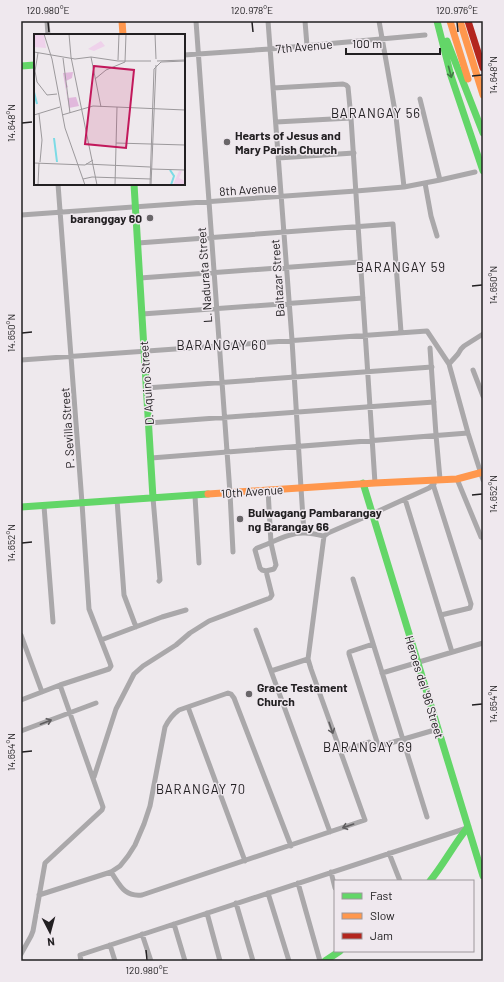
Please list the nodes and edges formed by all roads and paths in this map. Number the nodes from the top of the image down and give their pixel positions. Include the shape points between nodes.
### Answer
1 (47, 21) edge
2 (122, 21) edge
3 (196, 21) edge
4 (268, 21) edge
5 (305, 21) edge
6 (379, 21) edge
7 (438, 21) edge
8 (441, 21) edge
9 (450, 21) edge
10 (460, 21) edge
11 (468, 21) edge
12 (475, 21) edge
13 (48, 34) edge
14 (123, 34) edge
15 (425, 35) dead end
16 (382, 39) junction
17 (307, 46) junction
18 (270, 49) junction
19 (483, 50) edge
20 (198, 54) junction
21 (185, 55) edge
22 (34, 65) edge
23 (21, 66) edge
24 (483, 68) edge
25 (273, 88) junction
26 (483, 95) edge
27 (420, 99) dead end
28 (351, 118) junction
29 (276, 122) junction
30 (483, 129) edge
31 (483, 133) edge
32 (354, 154) junction
33 (278, 158) junction
34 (483, 171) edge
35 (475, 172) dead end
36 (440, 180) junction
37 (425, 183) junction
38 (58, 185) edge
39 (134, 185) edge
40 (404, 187) junction
41 (356, 191) junction
42 (281, 196) junction
43 (209, 202) junction
44 (136, 207) junction
45 (60, 212) junction
46 (21, 215) edge
47 (358, 227) junction
48 (284, 232) junction
49 (437, 236) dead end
50 (211, 237) junction
51 (138, 243) junction
52 (360, 262) junction
53 (287, 267) junction
54 (214, 272) junction
55 (140, 278) junction
56 (363, 298) junction
57 (289, 303) junction
58 (217, 309) junction
59 (142, 314) junction
60 (401, 332) junction
61 (483, 334) edge
62 (365, 335) junction
63 (292, 340) junction
64 (219, 346) junction
65 (430, 348) dead end
66 (144, 351) junction
67 (71, 356) junction
68 (21, 360) edge
69 (449, 364) junction
70 (432, 367) junction
71 (473, 370) dead end
72 (368, 372) junction
73 (294, 378) junction
74 (222, 383) junction
75 (146, 388) junction
76 (483, 396) edge
77 (434, 402) junction
78 (370, 407) junction
79 (296, 412) junction
80 (224, 417) junction
81 (149, 423) junction
82 (468, 433) junction
83 (436, 435) junction
84 (372, 440) junction
85 (298, 446) junction
86 (227, 452) junction
87 (151, 458) junction
88 (482, 475) edge
89 (457, 479) junction
90 (435, 481) junction
91 (363, 483) junction
92 (375, 483) junction
93 (301, 488) junction
94 (268, 490) junction
95 (230, 493) junction
96 (195, 496) junction
97 (153, 498) junction
98 (405, 499) junction
99 (117, 500) junction
100 (82, 503) junction
101 (44, 506) junction
102 (21, 507) edge
103 (372, 514) junction
104 (304, 533) junction
105 (324, 536) junction
106 (483, 538) edge
107 (271, 543) junction
108 (233, 552) dead end
109 (199, 563) dead end
110 (266, 571) junction
111 (353, 579) dead end
112 (159, 581) dead end
113 (186, 610) dead end
114 (441, 615) junction
115 (53, 622) dead end
116 (136, 627) junction
117 (256, 630) dead end
118 (21, 635) edge
119 (101, 640) junction
120 (483, 643) edge
121 (373, 644) junction
122 (452, 652) junction
123 (309, 662) junction
124 (418, 662) junction
125 (271, 671) junction
126 (382, 673) junction
127 (60, 685) junction
128 (42, 692) junction
129 (21, 700) edge
130 (96, 703) dead end
131 (188, 707) junction
132 (70, 712) junction
133 (438, 729) junction
134 (21, 731) edge
135 (403, 739) junction
136 (369, 742) dead end
137 (340, 752) junction
138 (94, 777) junction
139 (427, 816) dead end
140 (468, 827) junction
141 (330, 832) junction
142 (291, 846) junction
143 (389, 853) junction
144 (245, 861) junction
145 (111, 872) junction
146 (331, 872) junction
147 (483, 876) edge
148 (400, 880) edge
149 (431, 880) edge
150 (298, 883) junction
151 (334, 884) edge
152 (268, 893) junction
153 (39, 895) junction
154 (236, 903) junction
155 (207, 913) junction
156 (174, 924) junction
157 (142, 934) junction
158 (110, 945) junction
159 (338, 952) edge
160 (21, 954) edge
161 (81, 958) edge
162 (115, 961) edge
163 (151, 961) edge
164 (185, 961) edge
165 (220, 961) edge
166 (253, 961) edge
167 (289, 961) edge
168 (320, 961) edge
169 (325, 961) edge

1 - 13 street
2 - 14 main road
3 - 20 street, L. Nadurata Street
4 - 18 street, Baltazar Street
5 - 17 street
6 - 16 street
7 -> 34 main road via 451,76
8 - 31 main road
9 - 30 main road
10 - 26 main road
11 - 24 main road
12 - 19 main road
15 - 16 street, 7th Avenue
16 - 17 street, 7th Avenue
16 - 40 street via 396,117
17 - 18 street, 7th Avenue
18 - 20 street, 7th Avenue
18 - 25 street, Baltazar Street
20 - 21 street, 7th Avenue
20 - 43 street, L. Nadurata Street
22 - 23 main road
25 - 28 street via 346,85
25 - 29 street, Baltazar Street
27 - 36 street
28 - 29 street
28 - 32 street
29 - 33 street, Baltazar Street
32 - 33 street
32 - 41 street
33 - 42 street, Baltazar Street
35 - 36 street, 8th Avenue
36 - 37 street, 8th Avenue
37 - 40 street, 8th Avenue
37 - 49 street
38 - 45 street, P. Sevilla Street
39 - 44 main road, D. Aquino Street
40 - 41 street, 8th Avenue
41 - 42 street, 8th Avenue
41 - 47 street
42 - 43 street, 8th Avenue
42 - 48 street, Baltazar Street
43 - 44 street, 8th Avenue
43 - 50 street, L. Nadurata Street
44 - 45 street, 8th Avenue
44 - 51 main road, D. Aquino Street
45 - 46 street, 8th Avenue
45 - 67 street, P. Sevilla Street
47 - 48 street
47 - 52 street
47 - 60 street via 394,225
48 - 50 street
48 - 53 street, Baltazar Street
50 - 51 street
50 - 54 street, L. Nadurata Street
51 - 55 main road, D. Aquino Street
52 - 53 street
52 - 56 street
53 - 54 street
53 - 57 street, Baltazar Street
54 - 55 street
54 - 58 street, L. Nadurata Street
55 - 59 main road, D. Aquino Street
56 - 57 street
56 - 62 street
57 - 58 street
57 - 63 street, Baltazar Street
58 - 59 street
58 - 64 street, L. Nadurata Street
59 - 66 main road, D. Aquino Street
60 - 62 street
60 - 69 street via 427,331
61 - 69 street via 464,346
62 - 63 street
62 - 72 street
63 - 64 street
63 - 73 street, Baltazar Street
64 - 66 street
64 - 74 street, L. Nadurata Street
65 - 70 street
66 - 67 street
66 - 75 main road, D. Aquino Street
67 - 68 street
67 - 100 street, P. Sevilla Street
69 - 82 street
70 - 72 street
70 - 77 street
71 - 76 street
72 - 73 street
72 - 78 street
73 - 74 street
73 - 79 street, Baltazar Street
74 - 75 street
74 - 80 street, L. Nadurata Street
75 - 81 main road, D. Aquino Street
77 - 78 street
77 - 83 street
78 - 79 street
78 - 84 street
79 - 80 street
79 - 85 street, Baltazar Street
80 - 81 street
80 - 86 street, L. Nadurata Street
81 - 87 main road, D. Aquino Street
82 - 83 street
82 - 88 street
83 - 84 street
83 - 90 street
84 - 85 street
84 - 92 street
85 - 86 street
85 - 93 street, Baltazar Street
86 - 87 street
86 - 95 street, L. Nadurata Street
87 - 97 main road, D. Aquino Street
88 - 89 main road, 10th Avenue
89 - 90 main road, 10th Avenue
89 - 106 street
90 - 92 main road, 10th Avenue
90 - 98 street via 429,488
90 - 114 street via 471,604 470,608
91 - 92 main road, 10th Avenue
91 - 93 main road, 10th Avenue
91 - 103 main road, Heroes del '96 Street
93 - 94 main road, 10th Avenue
93 - 104 street, Baltazar Street
94 - 95 main road, 10th Avenue
94 - 107 street
95 - 96 main road, 10th Avenue
95 - 108 street, L. Nadurata Street
96 - 97 main road, 10th Avenue
96 - 109 street
97 - 99 main road, 10th Avenue
97 - 112 street, D. Aquino Street
98 - 103 street
98 - 114 street
99 - 100 main road, 10th Avenue
99 - 116 street via 124,595
100 - 101 main road, 10th Avenue
100 - 119 street, P. Sevilla Street via 89,609
101 - 102 main road, 10th Avenue
101 - 115 street
103 - 105 street
103 - 124 main road, Heroes del '96 Street
104 - 105 street
104 - 107 street
105 - 123 street
107 - 110 street via 276,565 274,569
107 - 110 street via 255,550 260,568
110 - 138 street via 272,595 270,598 210,621 134,674 116,709
111 - 121 street
113 - 116 street
114 - 122 street
116 - 119 street
117 - 125 street
118 - 128 street
119 - 127 street, P. Sevilla Street via 111,666 109,669
120 - 122 street
121 - 126 street
121 - 135 street via 349,654 379,746
122 - 124 street
123 - 125 street
123 -> 137 street
124 - 126 street
124 - 133 main road, Heroes del '96 Street
125 - 141 street
126 - 135 street
127 - 128 street
127 - 132 street
128 - 129 street
130 - 132 street
131 - 142 street via 228,693 234,698
131 - 144 street
131 - 145 street via 173,714 165,727 150,806 144,824 128,856
134 -> 132 street
132 - 138 street
133 - 135 street
133 - 140 main road, Heroes del '96 Street
135 - 139 street
136 - 137 street
137 -> 141 street via 365,820
138 - 153 street via 102,810 45,863
140 - 143 street
140 - 147 main road, Heroes del '96 Street
140 - 149 main road
141 - 142 street
142 - 144 street
143 - 146 street
143 - 148 street
144 - 145 street via 135,896 122,889
145 - 153 street
146 - 150 street
146 - 151 street
150 - 152 street
150 - 168 street
152 - 154 street
152 - 167 street
153 - 160 street via 33,931
154 - 155 street
154 - 166 street
155 - 156 street
155 - 165 street
156 - 157 street
156 - 164 street
157 - 158 street
157 - 163 street
158 - 161 street via 83,954
158 - 162 street
159 - 169 main road

